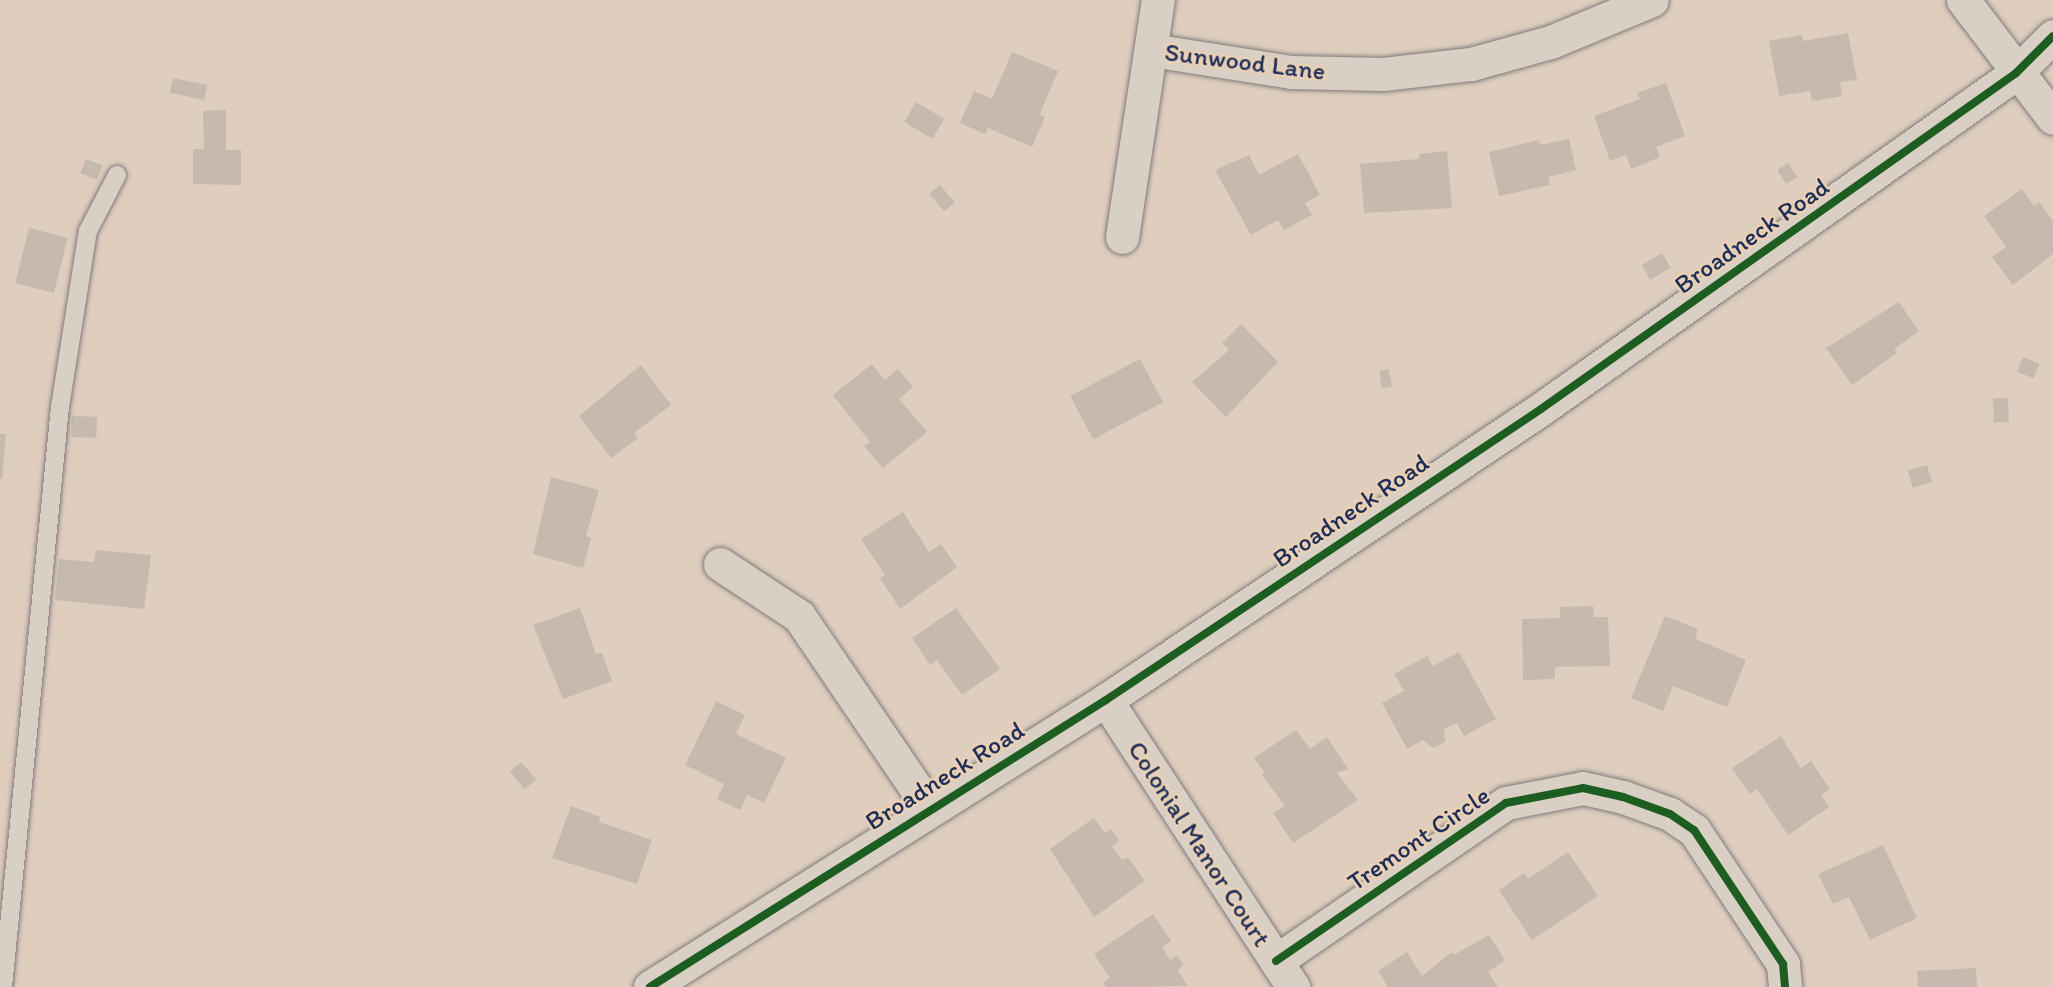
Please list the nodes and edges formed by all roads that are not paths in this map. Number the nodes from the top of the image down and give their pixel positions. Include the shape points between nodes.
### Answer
1 (1158, 0) edge
2 (1652, 0) edge
3 (1963, 0) edge
4 (2053, 36) edge
5 (1151, 50) junction
6 (2016, 73) junction
7 (2053, 118) edge
8 (117, 175) dead end
9 (1122, 237) dead end
10 (720, 564) dead end
11 (1106, 700) junction
12 (930, 809) junction
13 (1284, 974) edge
14 (3, 987) edge
15 (650, 987) edge
16 (1785, 987) edge

1 - 5 street
2 - 5 street, Sunwood Lane via 1528,48 1471,64 1383,74 1291,72
3 - 6 street
4 - 6 street, Broadneck Road
5 - 9 street
6 - 7 street
6 - 11 street, Broadneck Road via 1650,333
8 - 14 lane via 88,231 60,407
10 - 12 street via 799,616
11 - 12 street, Broadneck Road
11 - 13 street, Colonial Manor Court
12 - 15 street, Broadneck Road
13 - 16 street, Tremont Circle via 1506,803 1583,788 1670,814 1694,830 1784,964

